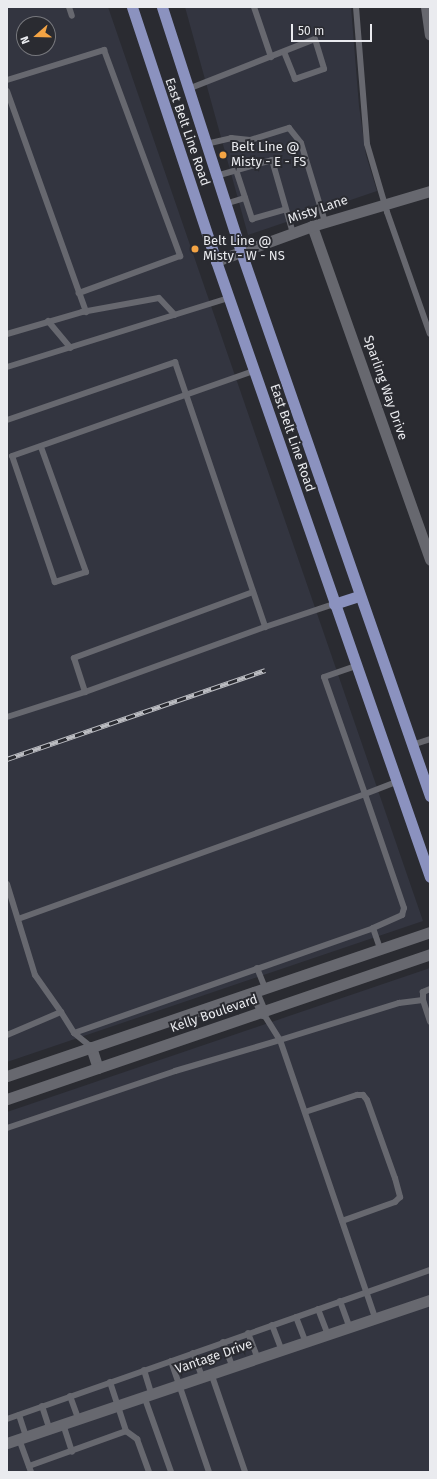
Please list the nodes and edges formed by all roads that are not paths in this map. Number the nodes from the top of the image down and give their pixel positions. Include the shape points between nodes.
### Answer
1 (69, 7) edge
2 (132, 7) edge
3 (162, 7) edge
4 (254, 7) edge
5 (356, 7) edge
6 (426, 7) edge
7 (72, 16) dead end
8 (430, 35) edge
9 (284, 52) junction
10 (271, 57) junction
11 (7, 80) edge
12 (188, 89) junction
13 (7, 91) edge
14 (206, 144) junction
15 (236, 170) junction
16 (216, 176) junction
17 (430, 191) edge
18 (245, 198) junction
19 (384, 202) junction
20 (225, 204) junction
21 (286, 209) junction
22 (325, 222) junction
23 (312, 226) junction
24 (293, 233) junction
25 (241, 252) junction
26 (216, 261) junction
27 (79, 293) junction
28 (228, 298) junction
29 (86, 312) junction
30 (175, 315) junction
31 (48, 321) junction
32 (7, 334) edge
33 (430, 334) edge
34 (71, 348) junction
35 (7, 367) edge
36 (254, 371) junction
37 (187, 396) junction
38 (7, 420) edge
39 (41, 447) junction
40 (9, 457) edge
41 (430, 560) edge
42 (253, 592) junction
43 (359, 596) junction
44 (334, 604) junction
45 (265, 627) junction
46 (356, 666) junction
47 (85, 692) junction
48 (7, 717) edge
49 (430, 739) edge
50 (412, 745) junction
51 (397, 782) junction
52 (365, 794) junction
53 (430, 796) edge
54 (430, 877) edge
55 (7, 884) edge
56 (18, 919) junction
57 (373, 928) junction
58 (430, 932) edge
59 (380, 948) junction
60 (430, 954) edge
61 (257, 968) junction
62 (430, 989) edge
63 (260, 990) junction
64 (423, 1000) junction
65 (61, 1012) junction
66 (262, 1013) junction
67 (430, 1022) edge
68 (74, 1032) junction
69 (7, 1035) edge
70 (280, 1040) junction
71 (91, 1048) junction
72 (98, 1068) junction
73 (7, 1076) edge
74 (7, 1099) edge
75 (305, 1112) junction
76 (7, 1128) edge
77 (342, 1221) junction
78 (430, 1270) edge
79 (367, 1292) junction
80 (430, 1300) edge
81 (340, 1301) junction
82 (318, 1309) junction
83 (296, 1317) junction
84 (375, 1317) junction
85 (272, 1325) junction
86 (349, 1326) junction
87 (327, 1333) junction
88 (248, 1334) junction
89 (305, 1341) junction
90 (223, 1342) junction
91 (281, 1349) junction
92 (193, 1353) junction
93 (257, 1357) junction
94 (171, 1361) junction
95 (232, 1366) junction
96 (144, 1370) junction
97 (207, 1374) junction
98 (110, 1382) junction
99 (178, 1384) junction
100 (147, 1395) junction
101 (70, 1396) junction
102 (117, 1405) junction
103 (42, 1406) junction
104 (19, 1415) junction
105 (78, 1418) junction
106 (7, 1419) edge
107 (63, 1424) junction
108 (49, 1428) junction
109 (126, 1431) junction
110 (22, 1437) junction
111 (7, 1443) edge
112 (72, 1452) junction
113 (30, 1469) edge
114 (149, 1472) edge
115 (171, 1472) edge
116 (209, 1472) edge
117 (245, 1472) edge

1 - 7 lane
2 - 26 main road, East Belt Line Road
3 - 12 main road, East Belt Line Road
4 - 10 lane
5 - 19 lane via 363,110 368,144
6 - 8 street
9 - 9 lane via 315,39 324,69 295,79
9 - 10 lane
10 - 12 lane
11 - 27 lane via 104,50 180,256
12 - 14 main road, East Belt Line Road
13 - 27 lane
14 - 16 main road, East Belt Line Road
14 - 22 lane via 232,138 250,140 289,128 301,143
15 - 16 lane
15 - 18 lane
15 - 21 lane via 272,160
16 - 20 main road, East Belt Line Road
17 - 19 street, Misty Lane
18 - 20 lane
18 - 21 lane via 252,219
19 - 22 street, Misty Lane
19 - 33 lane
20 - 25 main road, East Belt Line Road
21 - 24 lane
22 - 23 street, Misty Lane
23 - 24 street, Misty Lane
23 - 41 street, Sparling Way Drive
24 - 25 street, Misty Lane
25 - 26 street, Misty Lane
25 - 43 main road, East Belt Line Road
26 - 28 main road, East Belt Line Road
27 - 29 lane
28 - 30 lane
28 - 36 main road, East Belt Line Road
29 - 30 lane via 159,298
29 - 31 lane
30 - 34 lane
31 - 32 lane
31 - 34 lane
34 - 35 lane
36 - 37 lane
36 - 44 main road, East Belt Line Road
37 - 38 lane via 176,362
37 - 39 lane
37 - 42 lane
39 - 40 lane
39 - 40 lane via 86,572 55,582
42 - 45 lane
42 - 47 lane via 74,658
43 - 44 main road
43 - 50 main road, East Belt Line Road
44 - 45 lane
44 - 46 main road, East Belt Line Road
45 - 47 lane
46 - 51 main road, East Belt Line Road
46 - 52 lane via 324,677
47 - 48 lane
49 - 50 lane
50 - 53 main road, East Belt Line Road
51 - 52 lane
51 - 54 main road, East Belt Line Road
52 - 56 lane
52 - 57 lane via 404,908 402,914
55 - 56 lane
56 - 65 lane via 35,975
57 - 59 lane
57 - 61 lane
58 - 59 street, Kelly Boulevard
59 - 63 street, Kelly Boulevard
60 - 66 street, Kelly Boulevard
61 - 63 lane
61 - 68 lane
62 - 64 lane via 423,992
63 - 66 street
63 - 71 street, Kelly Boulevard
64 - 67 lane
64 - 70 lane via 399,1003
65 - 68 lane
65 - 69 lane
66 - 70 lane
66 - 72 street, Kelly Boulevard
68 - 71 lane
70 - 75 lane
70 - 76 lane via 175,1071
71 - 72 street
71 - 73 street, Kelly Boulevard
72 - 74 street, Kelly Boulevard
75 - 77 lane
75 - 77 lane via 363,1095 395,1178 400,1197 395,1202
77 - 79 lane
78 - 79 lane
79 - 81 lane
79 - 84 lane
80 - 84 street, Vantage Drive
81 - 82 lane
81 - 86 lane
82 - 83 lane
82 - 87 lane
83 - 85 lane
83 - 89 lane
84 - 86 street, Vantage Drive
85 - 88 lane
85 - 91 lane
86 - 87 street, Vantage Drive
87 - 89 street, Vantage Drive
88 - 90 lane
88 - 93 lane
89 - 91 street, Vantage Drive
90 - 92 lane
90 - 95 lane
91 - 93 street, Vantage Drive
92 - 94 lane
92 - 97 lane
93 - 95 street, Vantage Drive
94 - 96 lane
94 - 99 lane
95 - 97 street, Vantage Drive
96 - 98 lane
96 - 100 lane
97 - 99 street, Vantage Drive
97 - 117 lane
98 - 101 lane
98 - 102 lane
99 - 100 street, Vantage Drive
99 - 116 lane
100 - 102 street, Vantage Drive
100 - 115 lane
101 - 103 lane
101 - 105 lane
102 - 105 street, Vantage Drive
102 - 109 lane
103 - 104 lane
103 - 108 lane
104 - 106 lane
104 - 110 lane
105 - 107 street, Vantage Drive
107 - 108 street, Vantage Drive
107 - 112 lane
108 - 110 street, Vantage Drive
109 - 112 lane
109 - 114 lane via 137,1439
110 - 111 street, Vantage Drive
110 - 113 lane
112 - 113 lane

